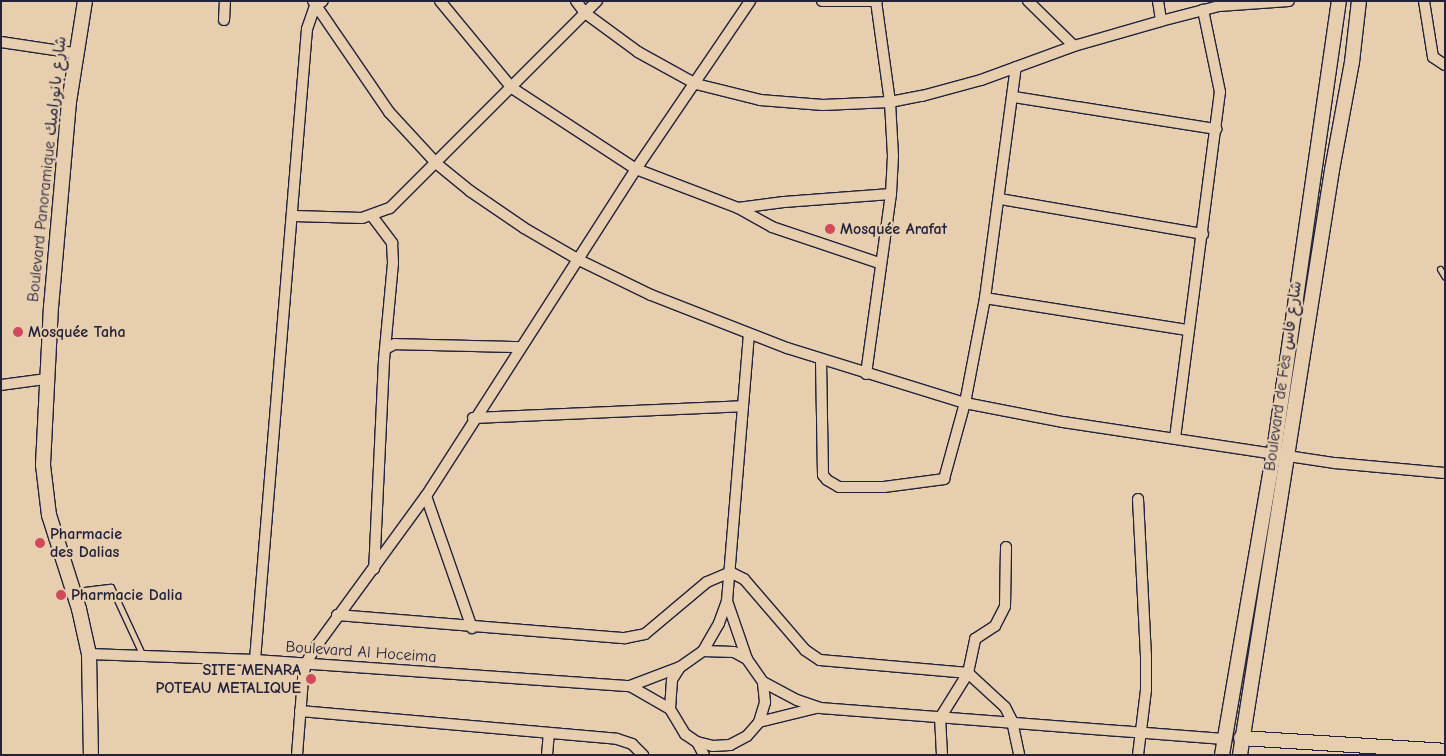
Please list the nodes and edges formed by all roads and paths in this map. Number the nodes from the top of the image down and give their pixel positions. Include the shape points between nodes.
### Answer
1 (85, 1) edge
2 (225, 1) edge
3 (440, 1) edge
4 (576, 1) edge
5 (597, 1) edge
6 (750, 1) edge
7 (822, 1) edge
8 (877, 1) edge
9 (1028, 1) edge
10 (1158, 1) edge
11 (1289, 1) edge
12 (1339, 1) edge
13 (1359, 1) edge
14 (1424, 1) edge
15 (317, 3) edge
16 (1219, 4) edge
17 (1203, 10) junction
18 (586, 13) junction
19 (224, 20) dead end
20 (1161, 21) junction
21 (1, 42) edge
22 (1074, 46) junction
23 (75, 53) junction
24 (1445, 65) edge
25 (1016, 67) junction
26 (696, 84) junction
27 (512, 88) junction
28 (1014, 97) junction
29 (890, 102) junction
30 (1216, 129) junction
31 (437, 164) junction
32 (636, 169) junction
33 (891, 194) junction
34 (1000, 199) junction
35 (738, 208) junction
36 (294, 216) junction
37 (372, 216) junction
38 (1203, 234) junction
39 (579, 260) junction
40 (879, 264) junction
41 (1440, 269) dead end
42 (1445, 277) edge
43 (985, 298) junction
44 (1188, 330) junction
45 (749, 335) junction
46 (519, 346) junction
47 (387, 348) junction
48 (821, 360) junction
49 (866, 374) junction
50 (46, 379) junction
51 (1, 385) edge
52 (966, 404) junction
53 (743, 406) junction
54 (473, 418) junction
55 (1175, 438) junction
56 (1274, 451) junction
57 (1289, 454) junction
58 (1445, 473) edge
59 (426, 496) junction
60 (1138, 499) dead end
61 (1006, 547) dead end
62 (374, 570) junction
63 (730, 572) junction
64 (73, 591) junction
65 (727, 602) junction
66 (337, 615) junction
67 (472, 628) junction
68 (703, 651) junction
69 (89, 654) junction
70 (143, 656) junction
71 (747, 659) junction
72 (255, 660) junction
73 (306, 663) junction
74 (680, 667) junction
75 (968, 673) junction
76 (763, 682) junction
77 (630, 686) junction
78 (820, 708) junction
79 (670, 709) junction
80 (300, 711) junction
81 (940, 718) junction
82 (1012, 721) junction
83 (759, 722) junction
84 (549, 733) junction
85 (1142, 734) junction
86 (1242, 738) junction
87 (1224, 739) junction
88 (697, 742) junction
89 (730, 744) junction
90 (1445, 750) edge
91 (91, 755) edge
92 (297, 755) edge
93 (548, 755) edge
94 (643, 755) edge
95 (704, 755) edge
96 (725, 755) edge
97 (942, 755) edge
98 (1019, 755) edge
99 (1138, 755) edge
100 (1222, 755) edge
101 (1240, 755) edge

1 - 23 main road, Boulevard Panoramique شارع بانوراميك
2 - 19 street
3 - 27 street
4 - 18 street
5 - 18 street
6 - 26 street
7 - 8 street
8 - 29 street
9 - 22 street
10 - 20 street
11 - 16 street
12 - 56 main road, Boulevard de Fès شارع فاس
13 - 57 main road, Boulevard de Fès شارع فاس
14 - 24 street via 1434,57
15 - 31 street via 389,112
15 - 36 street via 307,29
16 - 17 street
17 - 20 street
17 - 30 street via 1220,92
18 - 26 street via 638,52
18 - 27 street
20 - 22 street
21 - 23 street
22 - 25 street
23 - 50 main road, Boulevard Panoramique شارع بانوراميك
25 - 28 street
25 - 29 street via 981,80
26 - 29 street via 760,100 823,105
26 - 32 street
27 - 31 street
27 - 32 street
28 - 30 street
28 - 34 street
29 - 33 street
30 - 38 street
31 - 37 street via 390,208
31 - 39 street via 470,191
32 - 35 street
32 - 39 street
33 - 35 street
33 - 40 street
34 - 38 street
34 - 43 street
35 - 40 street via 772,227
36 - 37 street
36 - 72 street
37 - 47 street via 392,243
38 - 44 street
39 - 45 street via 651,295
39 - 46 street
40 - 49 street
41 - 42 lane
43 - 44 street
43 - 52 street
44 - 55 street
45 - 48 street
45 - 53 street
46 - 47 street via 395,344
46 - 54 street
47 - 62 street
48 - 49 street
48 - 52 street via 823,475 831,485 884,487 944,479
49 - 52 street
50 - 51 street
50 - 64 main road, Boulevard Panoramique شارع بانوراميك via 43,465 49,515
52 - 55 street
53 - 54 street
53 - 63 street
54 - 59 street
55 - 56 street
56 - 57 street
56 - 87 main road, Boulevard de Fès شارع فاس
57 - 58 street via 1336,463
57 - 86 main road, Boulevard de Fès شارع فاس
59 - 62 street
59 - 67 street
60 - 85 street via 1146,655
61 - 75 street via 1005,606 995,626 975,639
62 - 66 street
63 - 65 street
63 - 67 street via 707,582 645,634 636,637
63 - 75 street via 744,579 805,650 820,660
64 - 69 main road, Boulevard Panoramique شارع بانوراميك
64 - 70 lane via 111,588
65 - 68 street via 720,623
65 - 71 street
66 - 67 street
66 - 73 street
68 - 71 street via 726,650
68 - 74 street
69 - 70 street, Boulevard Al Hoceima
69 - 91 main road, Boulevard Panoramique شارع بانوراميك
70 - 72 street, Boulevard Al Hoceima
71 - 76 street
72 - 73 street, Boulevard Al Hoceima
73 - 77 street, Boulevard Al Hoceima
73 - 80 street
74 - 77 street, Boulevard Al Hoceima
74 - 79 street via 672,680
75 - 81 street
75 - 82 street via 1005,707
76 - 78 street
76 - 83 street via 765,702
77 - 79 street, Boulevard Al Hoceima
78 - 81 street
78 - 83 street
79 - 88 street via 685,734
80 - 84 street
80 - 92 street
81 - 82 street
81 - 97 street
82 - 85 street
82 - 98 street
83 - 89 street via 747,736
84 - 93 street
84 - 94 street via 617,739 632,744
85 - 87 street
85 - 99 street
86 - 90 main road
86 - 101 main road, Boulevard de Fès شارع فاس
87 - 100 main road, Boulevard de Fès شارع فاس
88 - 89 street via 714,746
88 - 95 street
89 - 96 street

